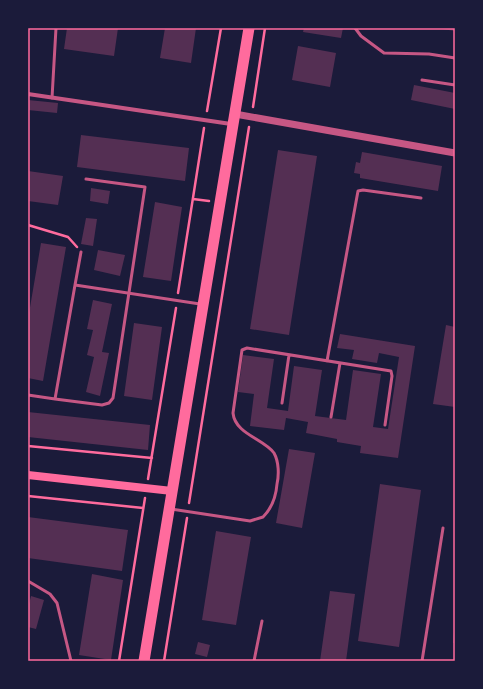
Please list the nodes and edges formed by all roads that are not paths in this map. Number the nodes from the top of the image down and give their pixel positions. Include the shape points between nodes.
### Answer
1 (56, 28) edge
2 (249, 28) edge
3 (355, 28) edge
4 (455, 58) edge
5 (422, 80) dead end
6 (455, 85) edge
7 (28, 94) edge
8 (52, 98) junction
9 (234, 119) junction
10 (455, 153) edge
11 (86, 179) dead end
12 (421, 198) dead end
13 (81, 252) road end
14 (75, 285) junction
15 (128, 293) junction
16 (202, 304) junction
17 (289, 355) junction
18 (327, 361) junction
19 (340, 363) junction
20 (28, 395) edge
21 (55, 399) junction
22 (282, 403) dead end
23 (331, 417) dead end
24 (384, 425) dead end
25 (28, 475) edge
26 (172, 491) junction
27 (170, 509) junction
28 (443, 528) dead end
29 (28, 581) edge
30 (262, 621) dead end
31 (71, 661) edge
32 (144, 661) edge
33 (254, 661) edge
34 (422, 661) edge

1 - 8 lane
2 - 9 highway
3 - 4 lane via 361,36 384,53 429,54
5 - 6 lane
7 - 8 street
8 - 9 street via 205,120
9 - 10 street via 251,117
9 - 16 highway
11 - 15 lane via 145,187
12 - 18 lane via 358,191
13 - 14 lane
14 - 15 lane
14 - 21 lane
15 - 16 lane
15 - 21 lane via 111,401 102,405
16 - 26 highway
17 - 18 lane
17 - 22 lane
17 - 27 lane via 247,348 242,350 232,413 233,420 238,426 274,453 279,473 276,493 268,511 263,517 250,521
18 - 19 lane
19 - 23 lane
19 - 24 lane via 391,371
20 - 21 lane
25 - 26 main road
26 - 27 highway
27 - 32 highway
28 - 34 lane
29 - 31 lane via 50,594 57,603
30 - 33 lane

